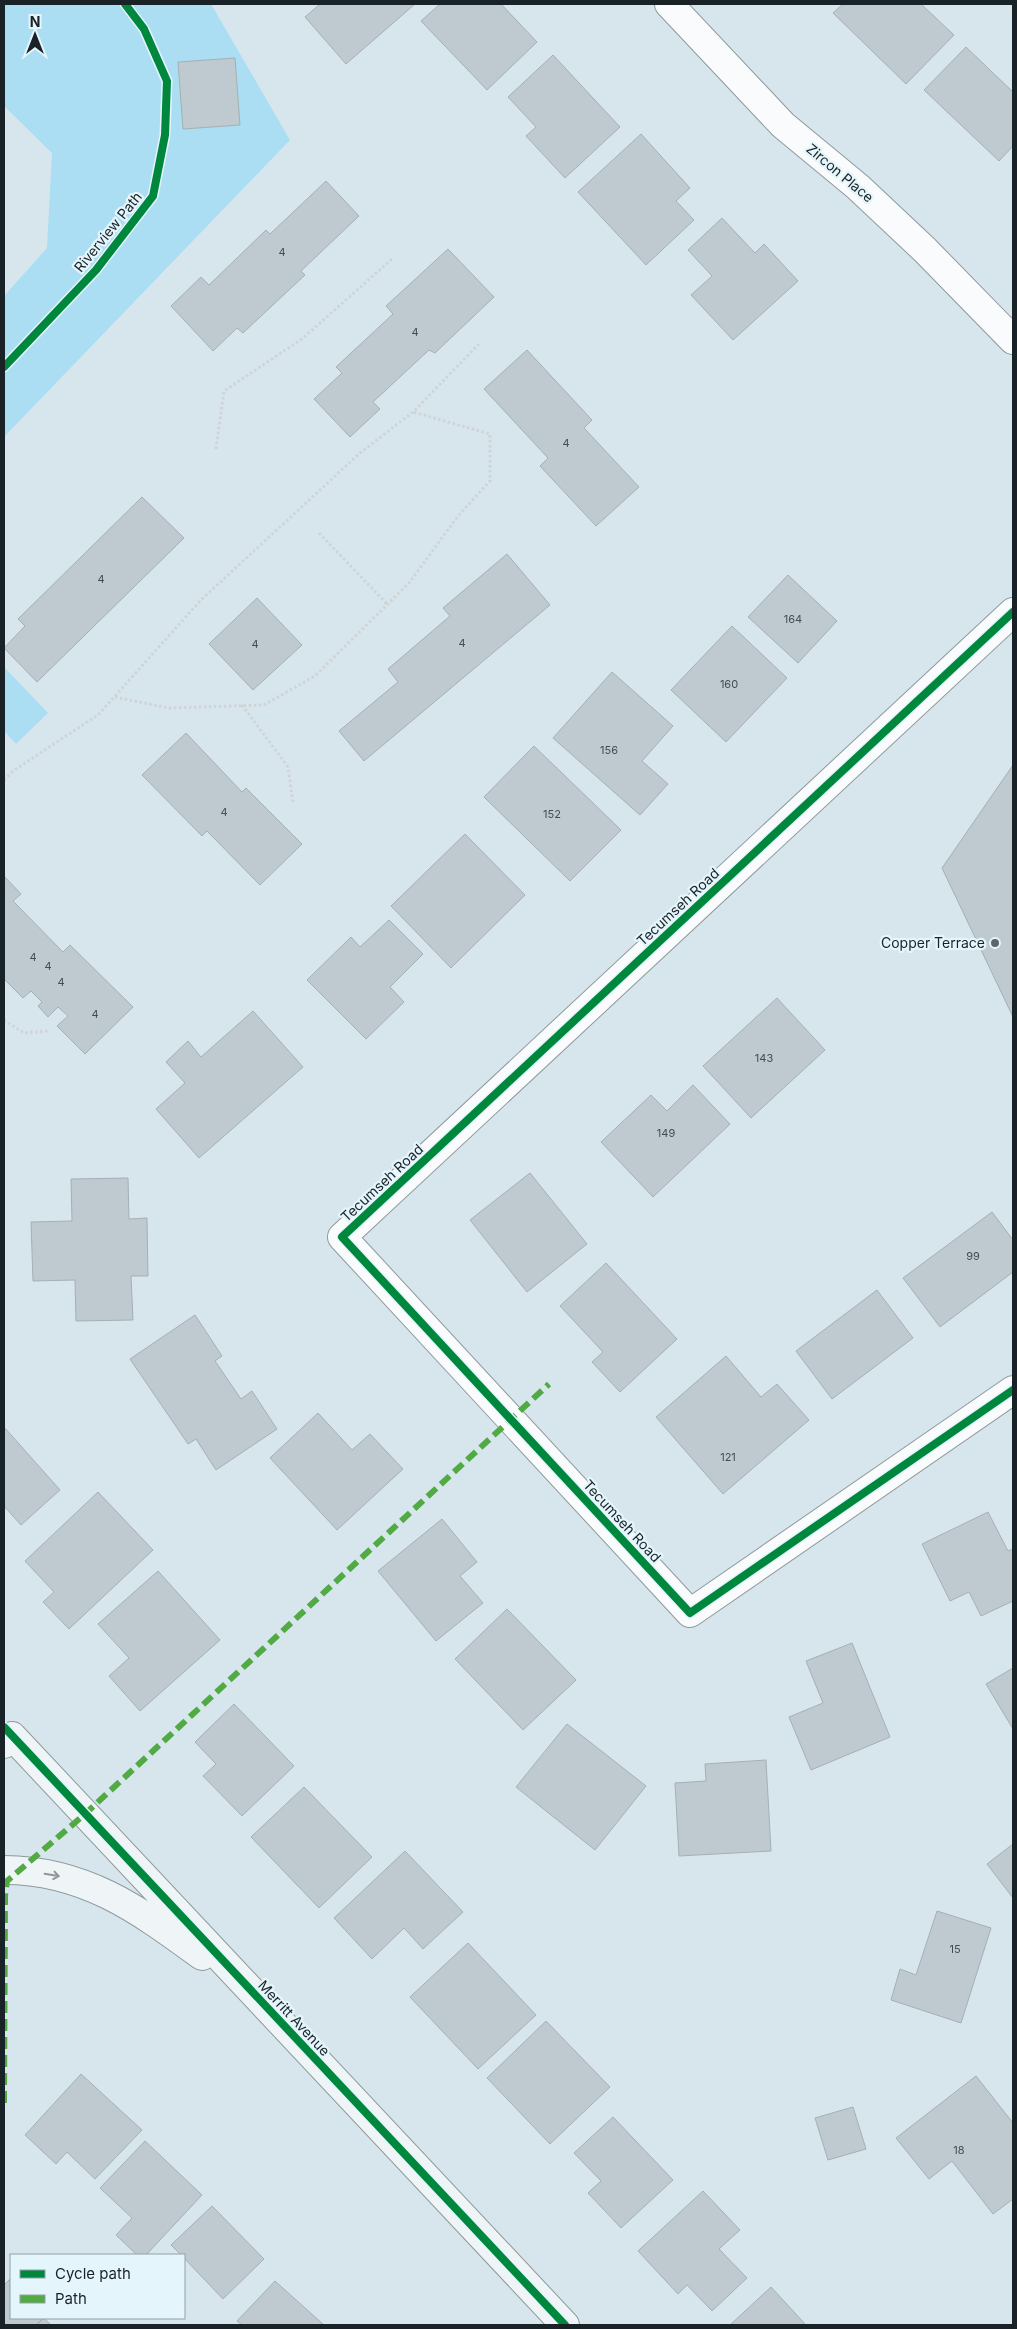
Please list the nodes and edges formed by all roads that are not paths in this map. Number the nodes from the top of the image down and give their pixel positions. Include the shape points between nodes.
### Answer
1 (669, 4) edge
2 (1013, 340) edge
3 (1013, 612) edge
4 (1013, 1390) edge
5 (7, 1736) edge
6 (4, 1870) edge
7 (241, 1980) junction
8 (565, 2325) edge

1 - 2 street, Zircon Place via 783,125 925,250
3 - 4 street, Tecumseh Road via 342,1237 690,1613
5 - 7 street, Merritt Avenue
6 -> 7 street via 66,1877 104,1892 131,1906 208,1961
7 - 8 street, Merritt Avenue

